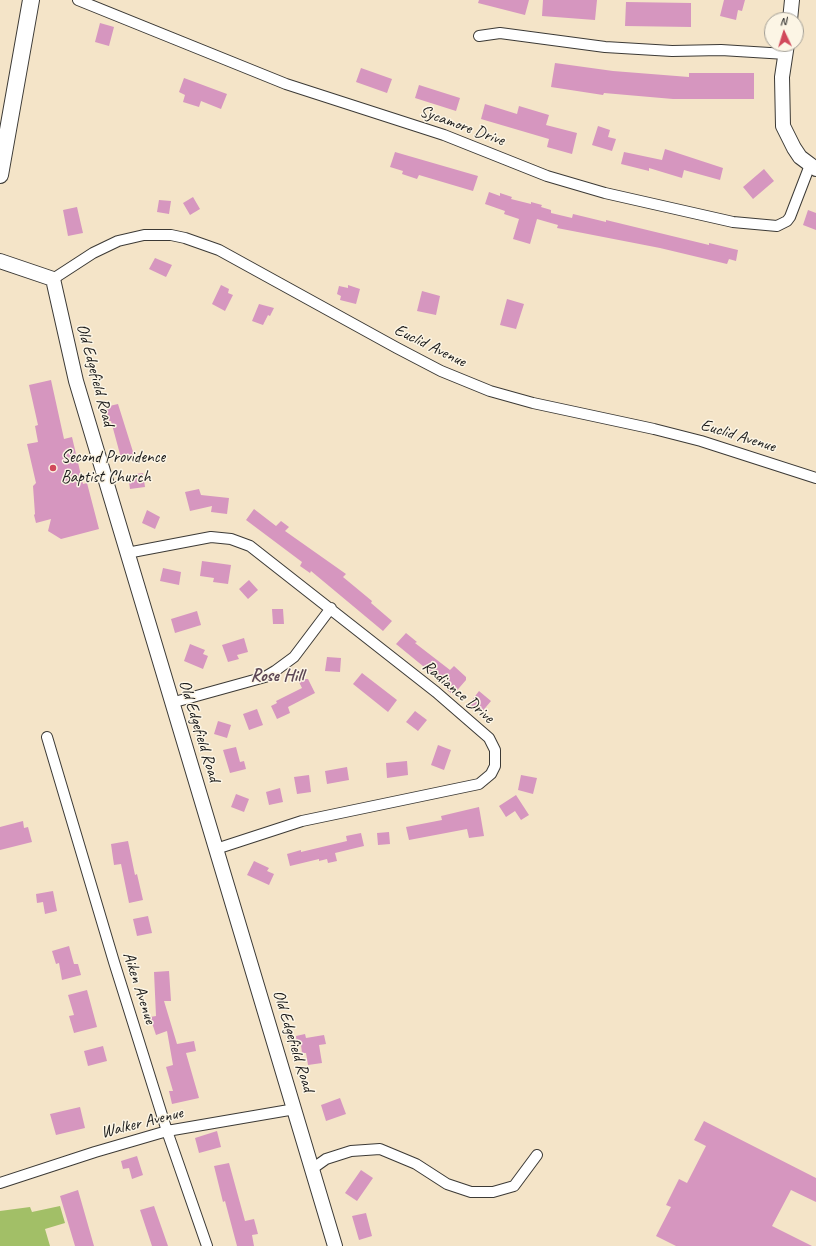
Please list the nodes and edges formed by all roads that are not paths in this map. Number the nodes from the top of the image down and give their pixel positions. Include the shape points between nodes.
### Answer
1 (31, 0) edge
2 (78, 0) edge
3 (792, 0) edge
4 (791, 12) edge
5 (478, 36) dead end
6 (764, 49) edge
7 (786, 52) edge
8 (813, 167) edge
9 (0, 175) edge
10 (0, 261) edge
11 (53, 279) junction
12 (816, 478) edge
13 (127, 553) junction
14 (331, 608) junction
15 (171, 703) junction
16 (47, 737) dead end
17 (216, 849) junction
18 (295, 1109) junction
19 (167, 1131) junction
20 (537, 1155) dead end
21 (312, 1169) junction
22 (0, 1183) edge
23 (206, 1246) edge
24 (335, 1246) edge

1 - 9 main road
2 - 8 street, Sycamore Drive via 286,84 444,134 547,176 605,193 718,218 777,226 790,217
3 - 4 street
5 - 6 street via 500,33 606,47 672,52
7 - 8 street via 782,96 783,126 794,148
10 - 11 street
11 - 12 street, Euclid Avenue via 93,253 118,241 144,235 185,238 219,250 441,371 490,391 701,441
11 - 13 street, Old Edgefield Road via 76,381
13 - 14 street, Radiance Drive via 211,537 231,538 254,549
13 - 15 street, Old Edgefield Road
14 - 15 street via 294,656 265,677
14 - 17 street, Radiance Drive via 436,692 488,738 495,750 493,770 486,780 479,784 302,822
15 - 17 street, Old Edgefield Road
16 - 19 street, Aiken Avenue via 81,856
17 - 18 street, Old Edgefield Road
18 - 19 street, Walker Avenue
18 - 21 street, Old Edgefield Road
19 - 22 street, Walker Avenue
19 - 23 street, Aiken Avenue
20 - 21 street via 514,1186 492,1192 471,1192 447,1184 416,1164 380,1149 350,1151 326,1159
21 - 24 street, Old Edgefield Road

